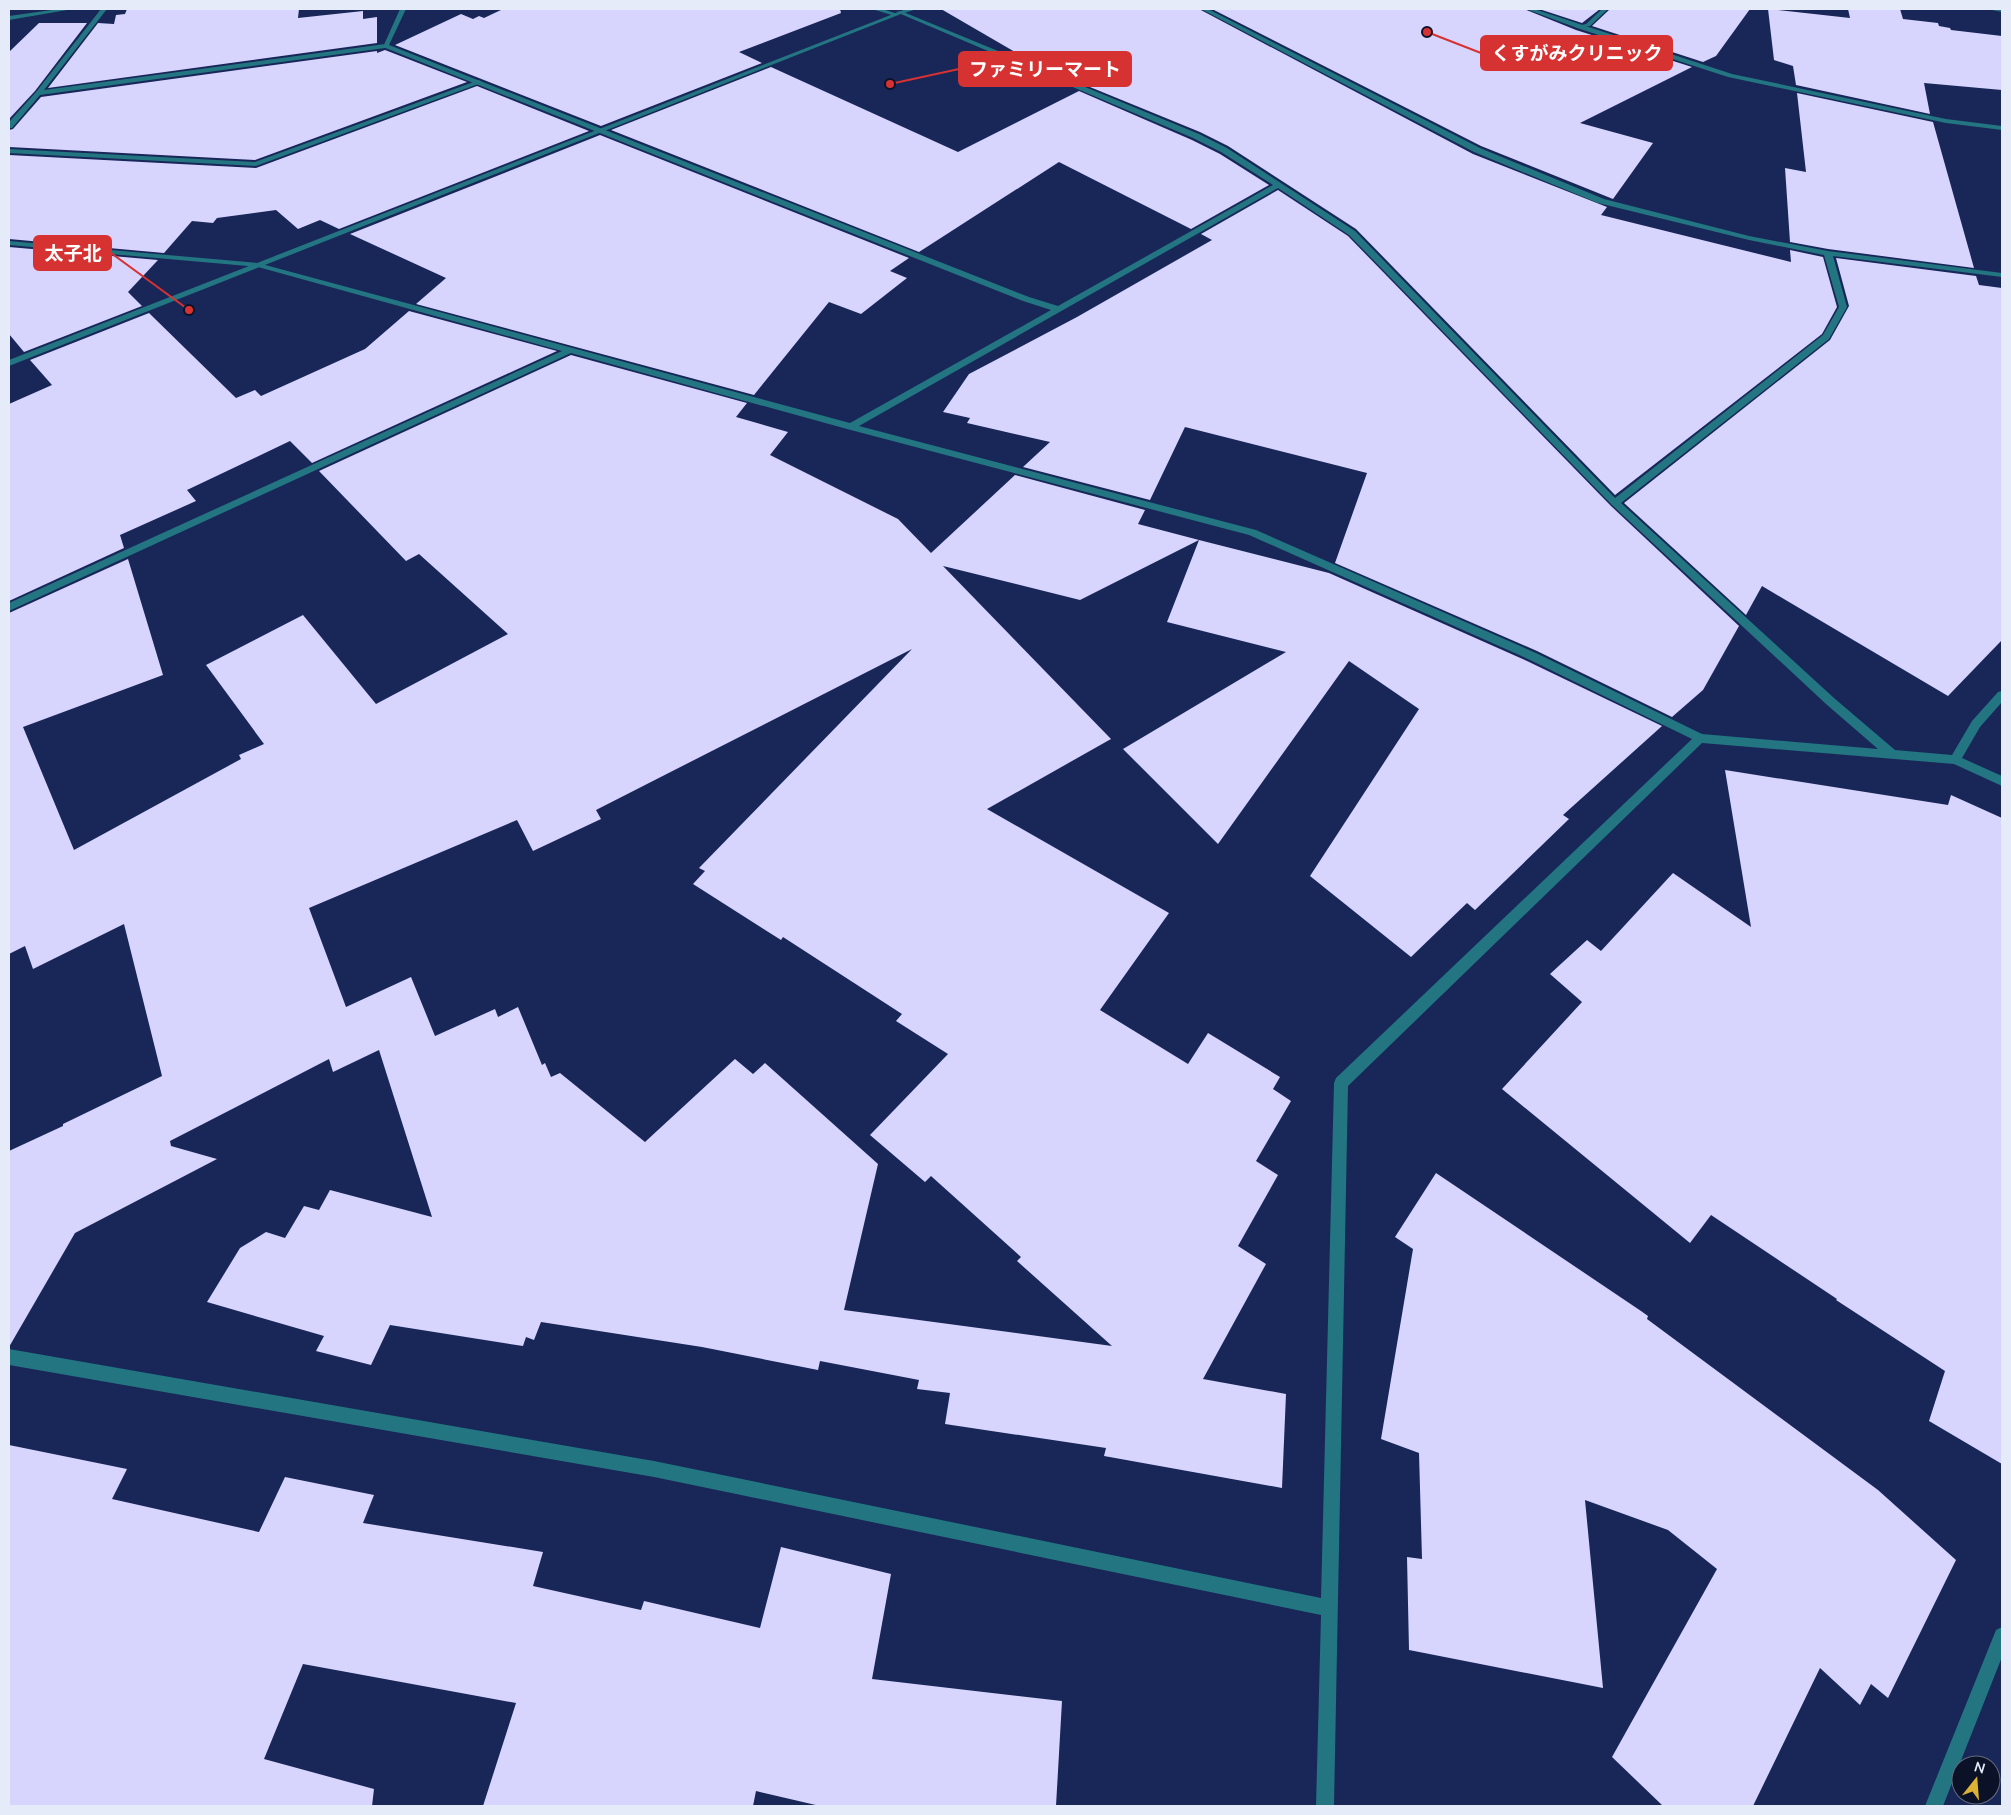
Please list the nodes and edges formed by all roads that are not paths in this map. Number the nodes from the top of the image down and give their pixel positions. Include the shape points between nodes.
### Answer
1 (70, 9) edge
2 (104, 9) edge
3 (403, 9) edge
4 (875, 9) edge
5 (914, 9) edge
6 (1204, 9) edge
7 (1529, 9) edge
8 (1605, 9) edge
9 (1994, 9) edge
10 (2002, 10) edge
11 (897, 13) junction
12 (9, 18) edge
13 (1579, 27) junction
14 (385, 46) junction
15 (479, 82) junction
16 (38, 93) junction
17 (9, 126) edge
18 (2002, 128) edge
19 (601, 130) junction
20 (9, 151) edge
21 (1278, 185) junction
22 (9, 243) edge
23 (1828, 253) junction
24 (258, 265) junction
25 (2002, 275) edge
26 (1058, 309) junction
27 (569, 351) junction
28 (9, 363) edge
29 (850, 427) junction
30 (1615, 503) junction
31 (9, 607) edge
32 (2002, 695) edge
33 (1700, 738) junction
34 (1893, 754) junction
35 (1955, 760) junction
36 (2002, 781) edge
37 (9, 1357) edge
38 (1329, 1608) junction
39 (2002, 1636) edge
40 (1325, 1806) edge
41 (1934, 1806) edge

1 - 12 street
2 - 16 street
3 - 14 street
4 - 11 street
5 - 11 street
6 - 23 street via 1477,150 1601,201 1749,238
7 - 13 street
8 - 13 street via 1588,25
9 - 10 street
11 - 19 street
11 - 21 street via 1196,136
13 - 18 street via 1730,76 1946,121
14 - 15 street
14 - 16 street
15 - 19 street
15 - 20 street via 256,164
16 - 17 street
19 - 24 street
19 - 26 street
21 - 26 street
21 - 30 street via 1352,233
22 - 24 street
23 - 25 street
23 - 30 street via 1843,307 1826,337
24 - 27 street
24 - 28 street
26 - 29 street
27 - 29 street
27 - 31 street
29 - 33 street via 1252,532 1532,656
30 - 34 street
32 - 35 street via 1976,724
33 - 34 street
33 - 38 street via 1341,1083
34 - 35 street
35 - 36 street
37 - 38 street via 654,1469
38 - 40 street
39 - 41 street

